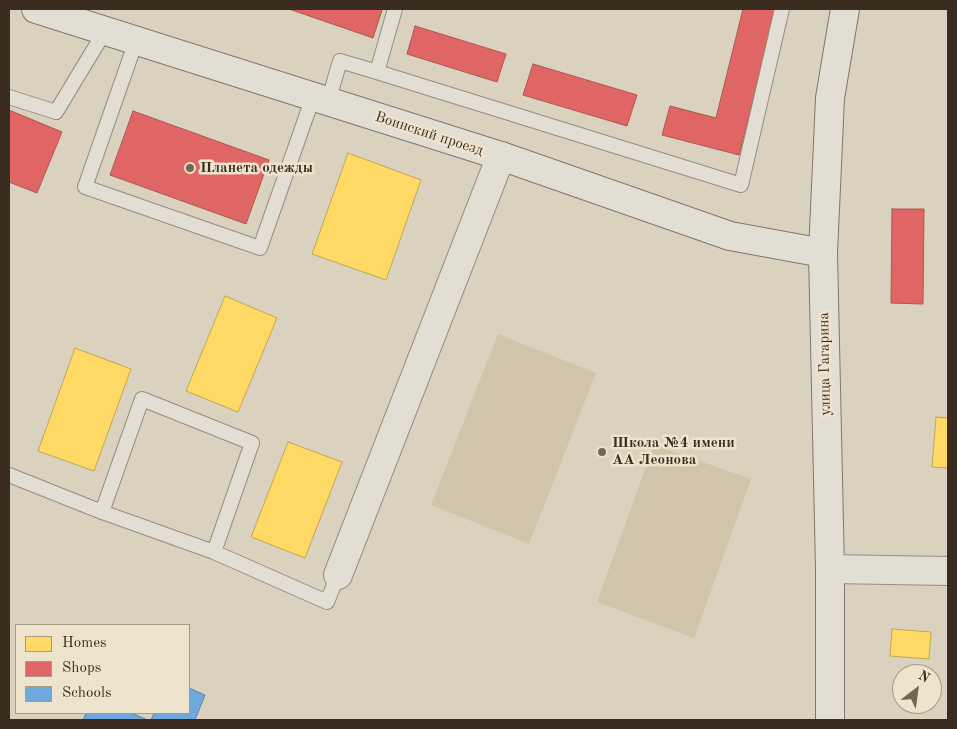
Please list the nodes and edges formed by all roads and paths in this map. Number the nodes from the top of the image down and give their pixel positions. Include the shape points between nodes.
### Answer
1 (36, 9) edge
2 (396, 9) edge
3 (782, 9) edge
4 (845, 9) edge
5 (105, 31) junction
6 (136, 40) junction
7 (377, 72) junction
8 (9, 97) edge
9 (320, 99) junction
10 (501, 156) junction
11 (822, 253) junction
12 (9, 475) edge
13 (102, 512) junction
14 (214, 552) junction
15 (830, 569) junction
16 (948, 571) edge
17 (338, 575) joint
18 (830, 720) edge

1 - 5 main road, Воинский проезд
2 - 7 lane
3 - 7 lane via 741,185
4 - 11 main road, улица Гагарина via 830,98
5 - 6 main road, Воинский проезд
5 - 8 lane via 56,112
6 - 9 main road, Воинский проезд
6 - 9 lane via 85,186 260,248
7 - 9 lane via 340,61
9 - 10 main road, Воинский проезд
10 - 11 main road, Воинский проезд via 730,236
10 - 17 main road
11 - 15 main road, улица Гагарина
12 - 13 lane
13 - 14 lane
13 - 14 lane via 142,399 252,443
14 - 17 lane via 327,602
15 - 16 main road
15 - 18 main road, улица Гагарина

